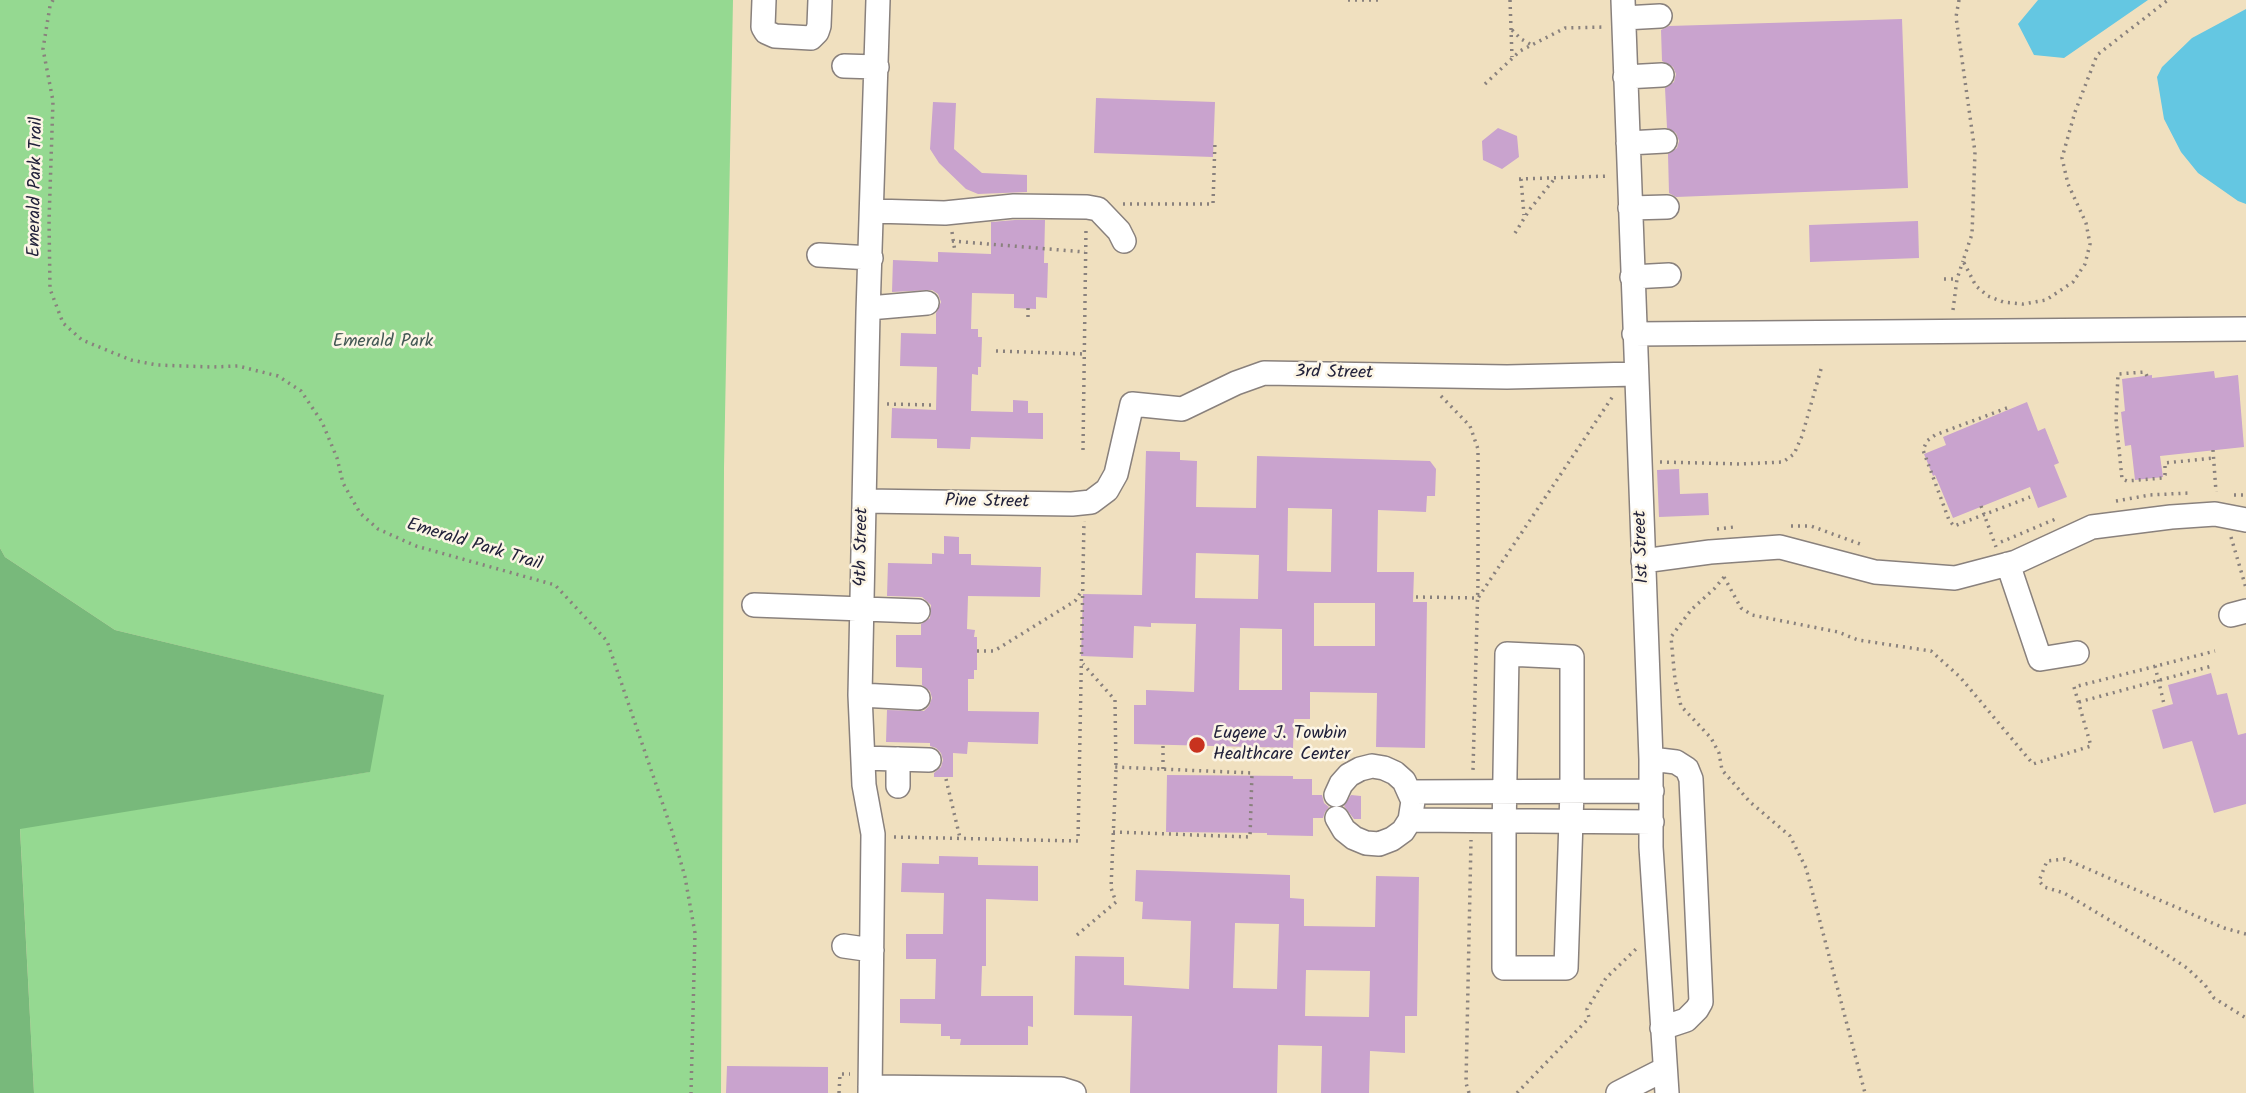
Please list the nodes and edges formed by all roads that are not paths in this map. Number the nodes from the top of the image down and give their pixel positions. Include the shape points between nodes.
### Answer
1 (764, 0) edge
2 (820, 0) edge
3 (878, 0) edge
4 (1618, 15) edge
5 (1660, 16) dead end
6 (844, 66) dead end
7 (877, 67) junction
8 (1662, 75) dead end
9 (1625, 77) junction
10 (1665, 141) dead end
11 (1628, 143) junction
12 (1667, 207) dead end
13 (1630, 208) junction
14 (873, 211) junction
15 (1124, 241) dead end
16 (819, 255) dead end
17 (871, 258) junction
18 (1669, 275) dead end
19 (1632, 277) junction
20 (927, 303) dead end
21 (869, 308) junction
22 (2246, 329) edge
23 (1634, 334) junction
24 (1636, 374) junction
25 (1107, 490) joint
26 (864, 501) junction
27 (2246, 520) edge
28 (1999, 556) junction
29 (1643, 561) junction
30 (754, 606) dead end
31 (862, 610) junction
32 (918, 611) dead end
33 (2077, 653) dead end
34 (860, 695) junction
35 (918, 698) dead end
36 (863, 758) junction
37 (898, 759) junction
38 (1651, 759) junction
39 (929, 760) dead end
40 (898, 786) dead end
41 (1505, 791) junction
42 (1572, 791) junction
43 (1652, 791) junction
44 (1410, 792) junction
45 (1336, 795) dead end
46 (1337, 818) dead end
47 (1410, 820) junction
48 (1504, 821) junction
49 (1571, 822) junction
50 (1652, 822) junction
51 (844, 946) dead end
52 (872, 950) junction
53 (1662, 1028) junction
54 (1665, 1069) junction
55 (863, 1088) edge
56 (1074, 1093) edge
57 (1618, 1093) edge
58 (1667, 1093) edge

1 - 2 street via 766,32 811,38 819,26
3 - 7 street, 4th Street
4 - 5 street
4 - 9 street, 1st Street
6 - 7 street
7 - 14 street, 4th Street
8 - 9 street
9 - 11 street, 1st Street
10 - 11 street
11 - 13 street, 1st Street
12 - 13 street
13 - 19 street, 1st Street
14 - 15 street via 1087,207 1098,209
14 - 17 street, 4th Street
16 - 17 street
17 - 21 street, 4th Street
18 - 19 street
19 - 23 street, 1st Street
20 - 21 street
21 - 26 street, 4th Street
22 - 23 street
23 - 24 street, 1st Street
24 - 25 street, 3rd Street via 1264,373 1182,409 1125,399 1116,474
24 - 29 street, 1st Street
25 - 26 street, Pine Street via 1091,502 1072,504
26 - 31 street, 4th Street
27 - 28 street via 2215,514 2092,527
28 - 29 street via 1955,578 1874,572 1780,547
28 - 33 street via 2040,659
29 - 38 street, 1st Street
30 - 31 street
31 - 32 street
31 - 34 street, 4th Street
34 - 35 street
34 - 36 street, 4th Street
36 - 37 street
36 - 52 street, 4th Street via 873,834
37 - 39 street
37 - 40 street
38 - 43 street, 1st Street
38 - 53 street via 1676,762 1687,769 1691,779 1700,988 1698,1009 1686,1020
41 - 42 street
41 - 42 street via 1507,654 1573,657
41 - 44 street
41 - 48 street
42 - 43 street
42 - 49 street
43 - 50 street, 1st Street
44 - 45 street via 1395,773 1372,766 1349,775
44 - 47 street
46 - 47 street via 1354,838 1380,844 1403,831
47 - 48 street
48 - 49 street
48 - 49 street via 1504,968 1566,968
49 - 50 street
50 - 53 street, 1st Street
51 - 52 street
52 - 55 street, 4th Street
53 - 54 street, 1st Street
54 - 57 street
54 - 58 street, 1st Street
55 - 56 street via 1061,1089

